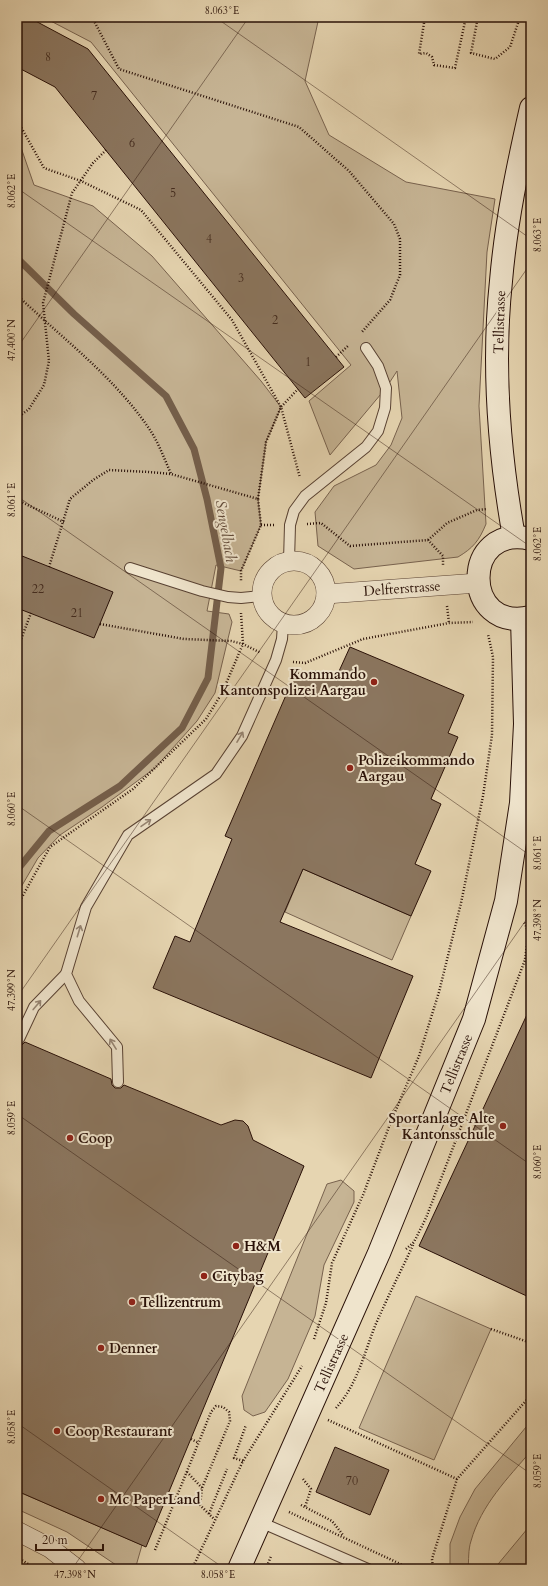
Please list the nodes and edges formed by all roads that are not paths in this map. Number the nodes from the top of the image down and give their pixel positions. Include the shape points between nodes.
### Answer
1 (531, 108) edge
2 (366, 348) dead end
3 (522, 538) edge
4 (289, 561) junction
5 (130, 568) dead end
6 (478, 583) junction
7 (326, 594) junction
8 (261, 596) junction
9 (527, 618) edge
10 (283, 624) junction
11 (66, 974) junction
12 (19, 1039) dead end
13 (118, 1082) dead end
14 (260, 1522) junction
15 (17, 1531) edge
16 (77, 1569) edge
17 (239, 1569) edge
18 (368, 1569) edge

1 - 3 main road, Tellistrasse via 511,207 501,281 498,343 501,436 508,506
2 - 4 lane via 378,366 386,388 385,408 378,431 366,447 305,496 294,511 290,525
3 - 6 main road via 503,540 486,552 478,572
4 - 7 street via 307,563 315,569 325,584
4 - 8 street via 272,569 262,586
5 - 8 lane via 228,598
6 - 7 street, Delfterstrasse
6 - 9 main road via 480,593 493,610 512,618
7 - 10 street via 320,613 312,620 293,626
8 - 10 street via 268,613
9 - 14 main road, Tellistrasse via 521,803 506,901 474,1020 379,1253
11 -> 10 lane via 86,907 128,835 216,774 242,736 276,660
12 -> 11 lane via 34,1008
13 -> 11 lane via 117,1047 79,1001
14 - 17 main road, Tellistrasse
14 - 18 lane
15 - 16 street via 50,1548

